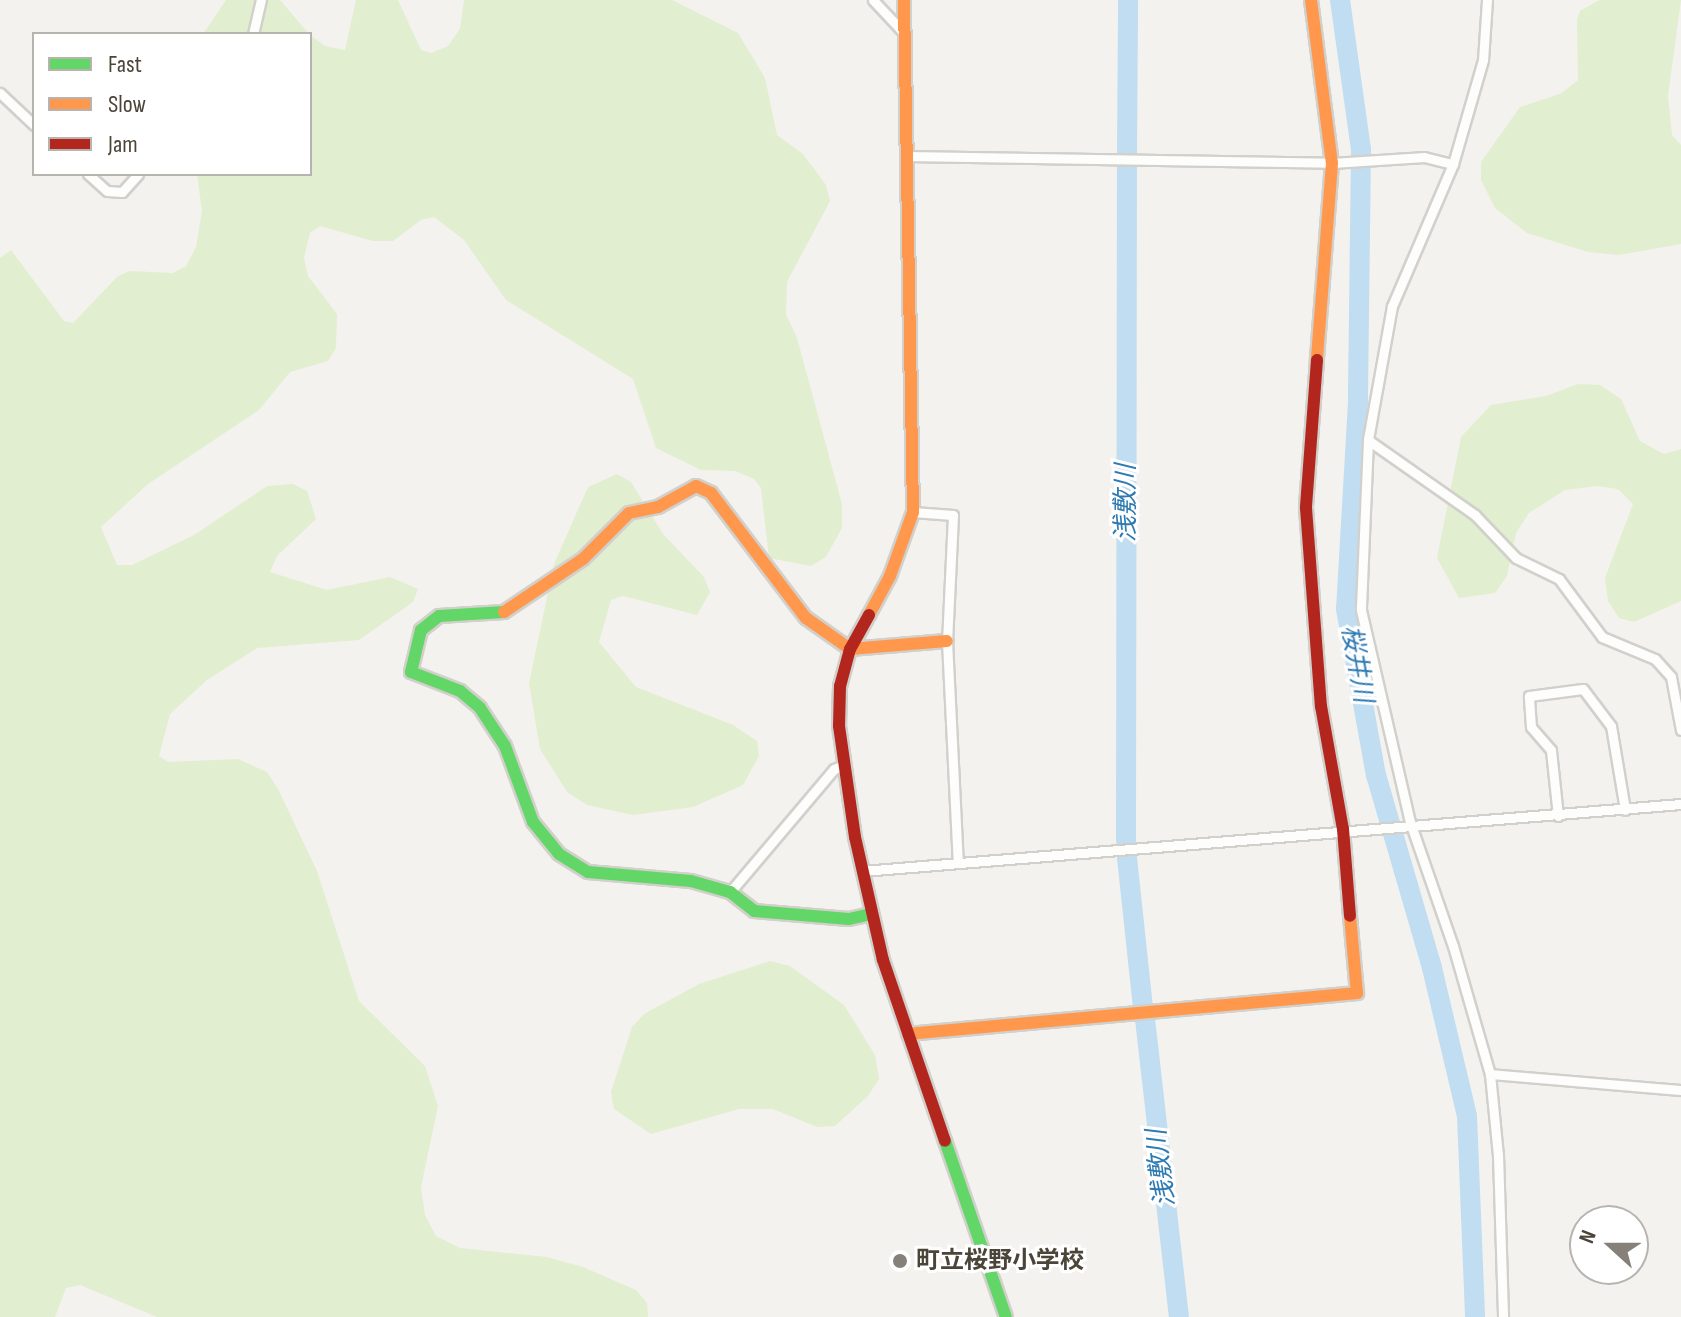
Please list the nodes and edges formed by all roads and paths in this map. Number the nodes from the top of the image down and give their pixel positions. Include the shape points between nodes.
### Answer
1 (261, 0) edge
2 (873, 0) edge
3 (904, 0) edge
4 (1311, 0) edge
5 (1487, 0) edge
6 (253, 32) edge
7 (904, 33) junction
8 (0, 93) edge
9 (32, 123) edge
10 (906, 156) junction
11 (1337, 162) junction
12 (1453, 164) junction
13 (90, 176) edge
14 (136, 176) edge
15 (1368, 440) junction
16 (913, 512) junction
17 (947, 641) junction
18 (850, 649) junction
19 (1681, 730) edge
20 (844, 765) junction
21 (1681, 804) edge
22 (1625, 810) junction
23 (1558, 816) junction
24 (1410, 822) junction
25 (1343, 829) junction
26 (958, 863) junction
27 (862, 871) junction
28 (730, 892) junction
29 (870, 914) junction
30 (908, 1034) junction
31 (1490, 1074) junction
32 (1681, 1090) edge
33 (1006, 1317) edge
34 (1503, 1317) edge

1 - 6 street
2 - 7 street
3 - 7 street
4 - 11 street
5 - 12 street via 1483,60
7 - 10 street
8 - 9 street
10 - 11 street
10 - 16 street
11 - 12 street via 1424,157
11 - 25 street via 1306,508 1321,706
12 - 15 street via 1392,306
13 - 14 street via 107,191 122,192
15 - 19 street via 1475,515 1516,558 1559,579 1602,637 1655,659 1671,677
15 - 24 street via 1361,610
16 - 17 street via 953,515
16 - 18 street via 890,576
17 - 18 street
17 - 26 street
18 - 20 street via 840,686
18 - 28 street via 806,618 711,493 696,486 658,507 629,513 575,565 550,577 501,615 439,616 421,630 411,672 460,691 480,708 505,746 533,822 559,854 588,872 691,881
20 - 27 street
20 - 28 street via 834,769
21 - 22 street
22 - 23 street
22 - 23 street via 1611,726 1583,689 1529,696 1531,727 1551,750
23 - 24 street
24 - 25 street
24 - 31 street
25 - 26 street
25 - 30 street via 1357,993
26 - 27 street
27 - 29 street
28 - 29 street via 761,912 849,919
29 - 30 street
30 - 33 street
31 - 32 street
31 - 34 street

